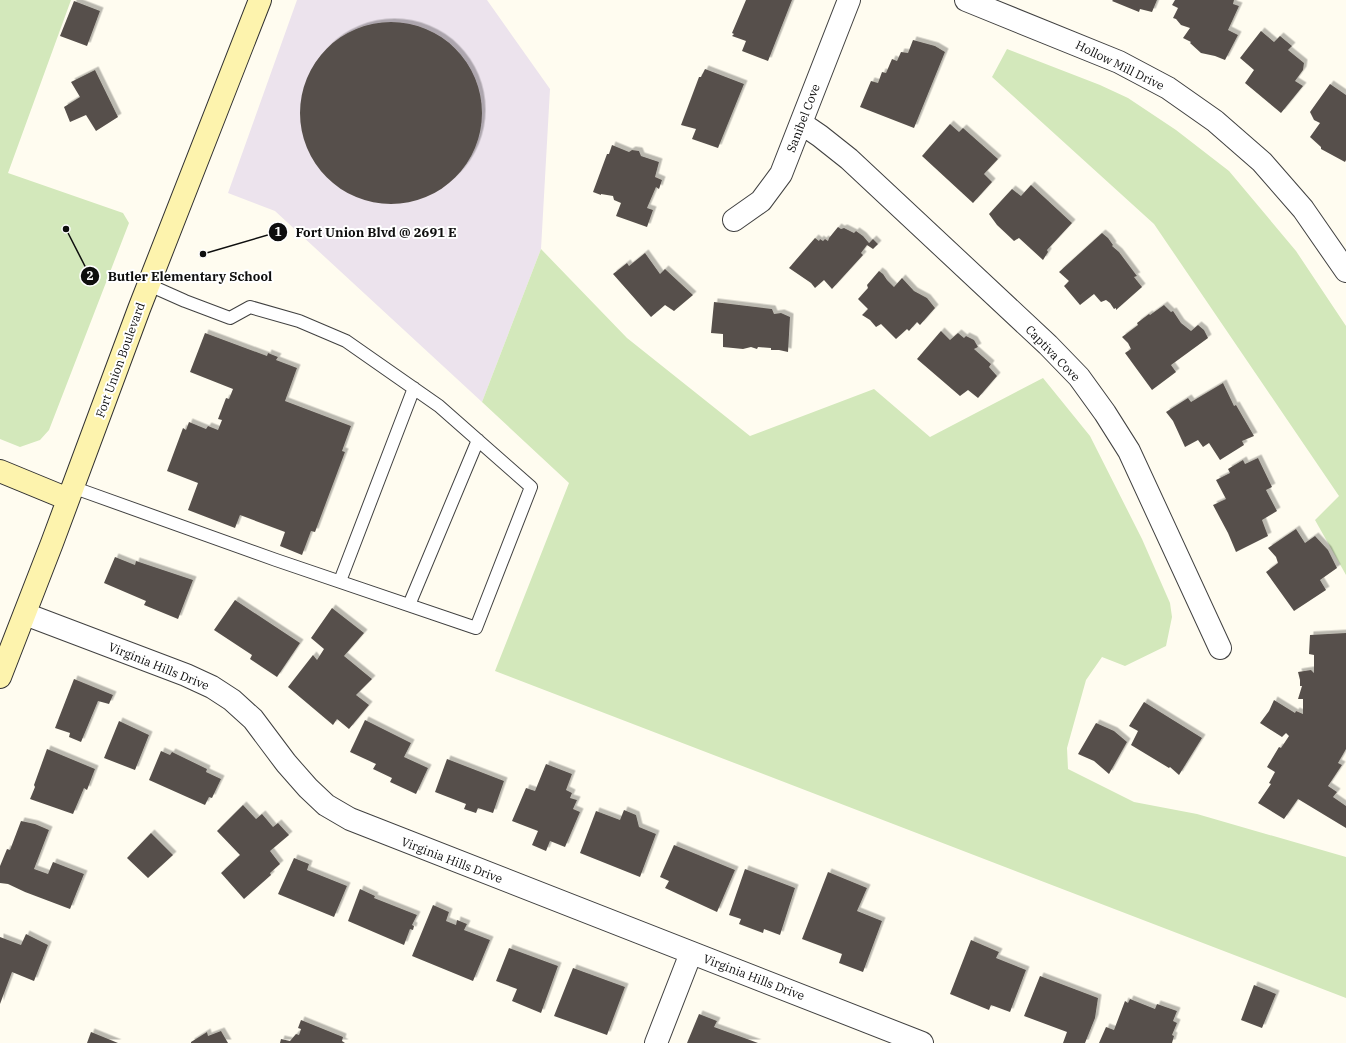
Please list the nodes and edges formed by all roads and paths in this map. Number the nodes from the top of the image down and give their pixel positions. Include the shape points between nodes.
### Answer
1 (260, 0) edge
2 (849, 0) edge
3 (966, 0) edge
4 (801, 123) junction
5 (734, 220) dead end
6 (1346, 272) edge
7 (148, 285) junction
8 (414, 388) junction
9 (478, 440) junction
10 (0, 472) edge
11 (70, 493) junction
12 (340, 581) junction
13 (410, 605) junction
14 (25, 614) junction
15 (1220, 648) dead end
16 (0, 677) edge
17 (691, 953) junction
18 (656, 1043) edge
19 (922, 1043) edge

1 - 7 main road, Fort Union Boulevard
2 - 4 street, Sanibel Cove
3 - 6 street, Hollow Mill Drive via 1119,62 1168,88 1209,117 1262,162 1303,209
4 - 5 street, Sanibel Cove via 781,174 761,201
4 - 15 street, Captiva Cove via 849,159 1048,345 1079,378 1129,451
7 - 8 lane via 230,318 250,307 299,321 346,341
7 - 11 main road, Fort Union Boulevard
8 - 9 lane
8 - 12 lane
9 - 13 lane
9 - 13 lane via 531,487 476,628
10 - 11 main road
11 - 12 lane
11 - 14 main road, Fort Union Boulevard
12 - 13 lane
14 - 16 main road, Fort Union Boulevard
14 - 17 street, Virginia Hills Drive via 212,687 232,700 253,719 308,788 326,805 350,819
17 - 18 street
17 - 19 street, Virginia Hills Drive

